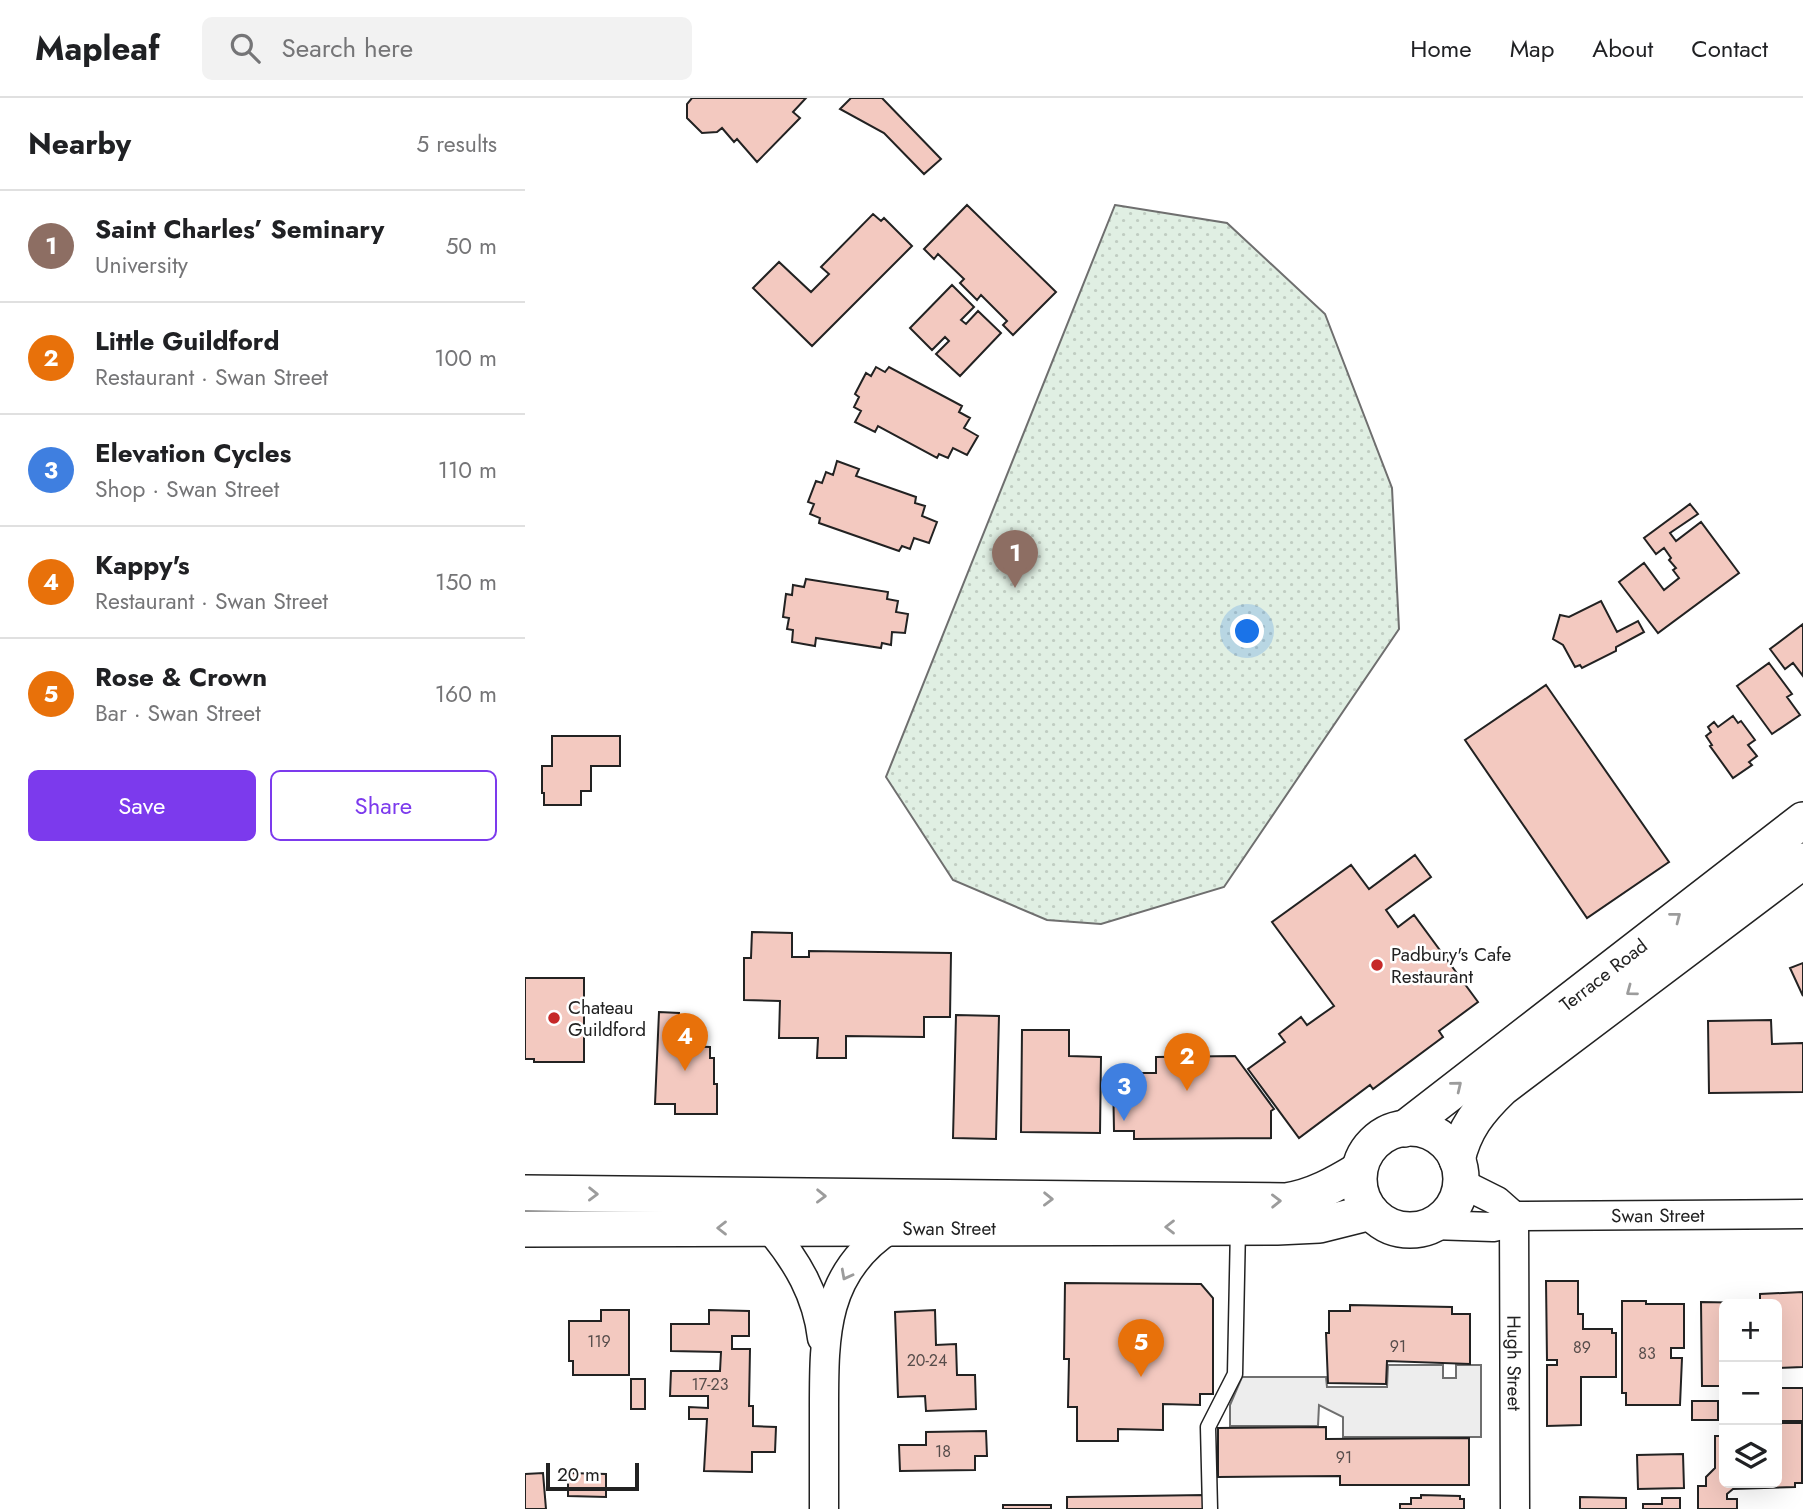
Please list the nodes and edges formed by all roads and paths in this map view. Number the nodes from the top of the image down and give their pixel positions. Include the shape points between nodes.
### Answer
1 (1803, 820) edge
2 (1803, 862) edge
3 (1404, 1129) junction
4 (1359, 1170) junction
5 (1459, 1172) junction
6 (525, 1193) edge
7 (1371, 1212) junction
8 (1238, 1214) junction
9 (1803, 1214) edge
10 (1514, 1216) junction
11 (1432, 1225) junction
12 (769, 1228) junction
13 (892, 1228) junction
14 (525, 1229) edge
15 (824, 1358) junction
16 (824, 1509) edge
17 (1210, 1509) edge
18 (1515, 1509) edge

3 -> 1 street, Terrace Road
2 -> 5 street, Terrace Road via 1502,1088 1471,1121 1461,1142
3 - 4 street via 1370,1147
3 - 5 street via 1436,1135 1452,1150
4 - 7 street via 1360,1192
8 -> 4 street, Swan Street via 1304,1198
5 - 10 street
5 - 11 street via 1452,1208
6 -> 8 street, Swan Street
7 - 8 street, Swan Street via 1319,1226
7 - 11 street via 1394,1228
8 -> 13 street, Swan Street
8 - 17 lane via 1235,1374 1208,1427
9 - 10 street, Swan Street
10 - 11 street, Swan Street via 1493,1227
10 - 18 street, Hugh Street
12 - 13 street, Swan Street
12 -> 14 street, Swan Street
12 - 15 street via 795,1261 815,1304
13 -> 15 street via 865,1247 844,1276 834,1301
15 - 16 street

